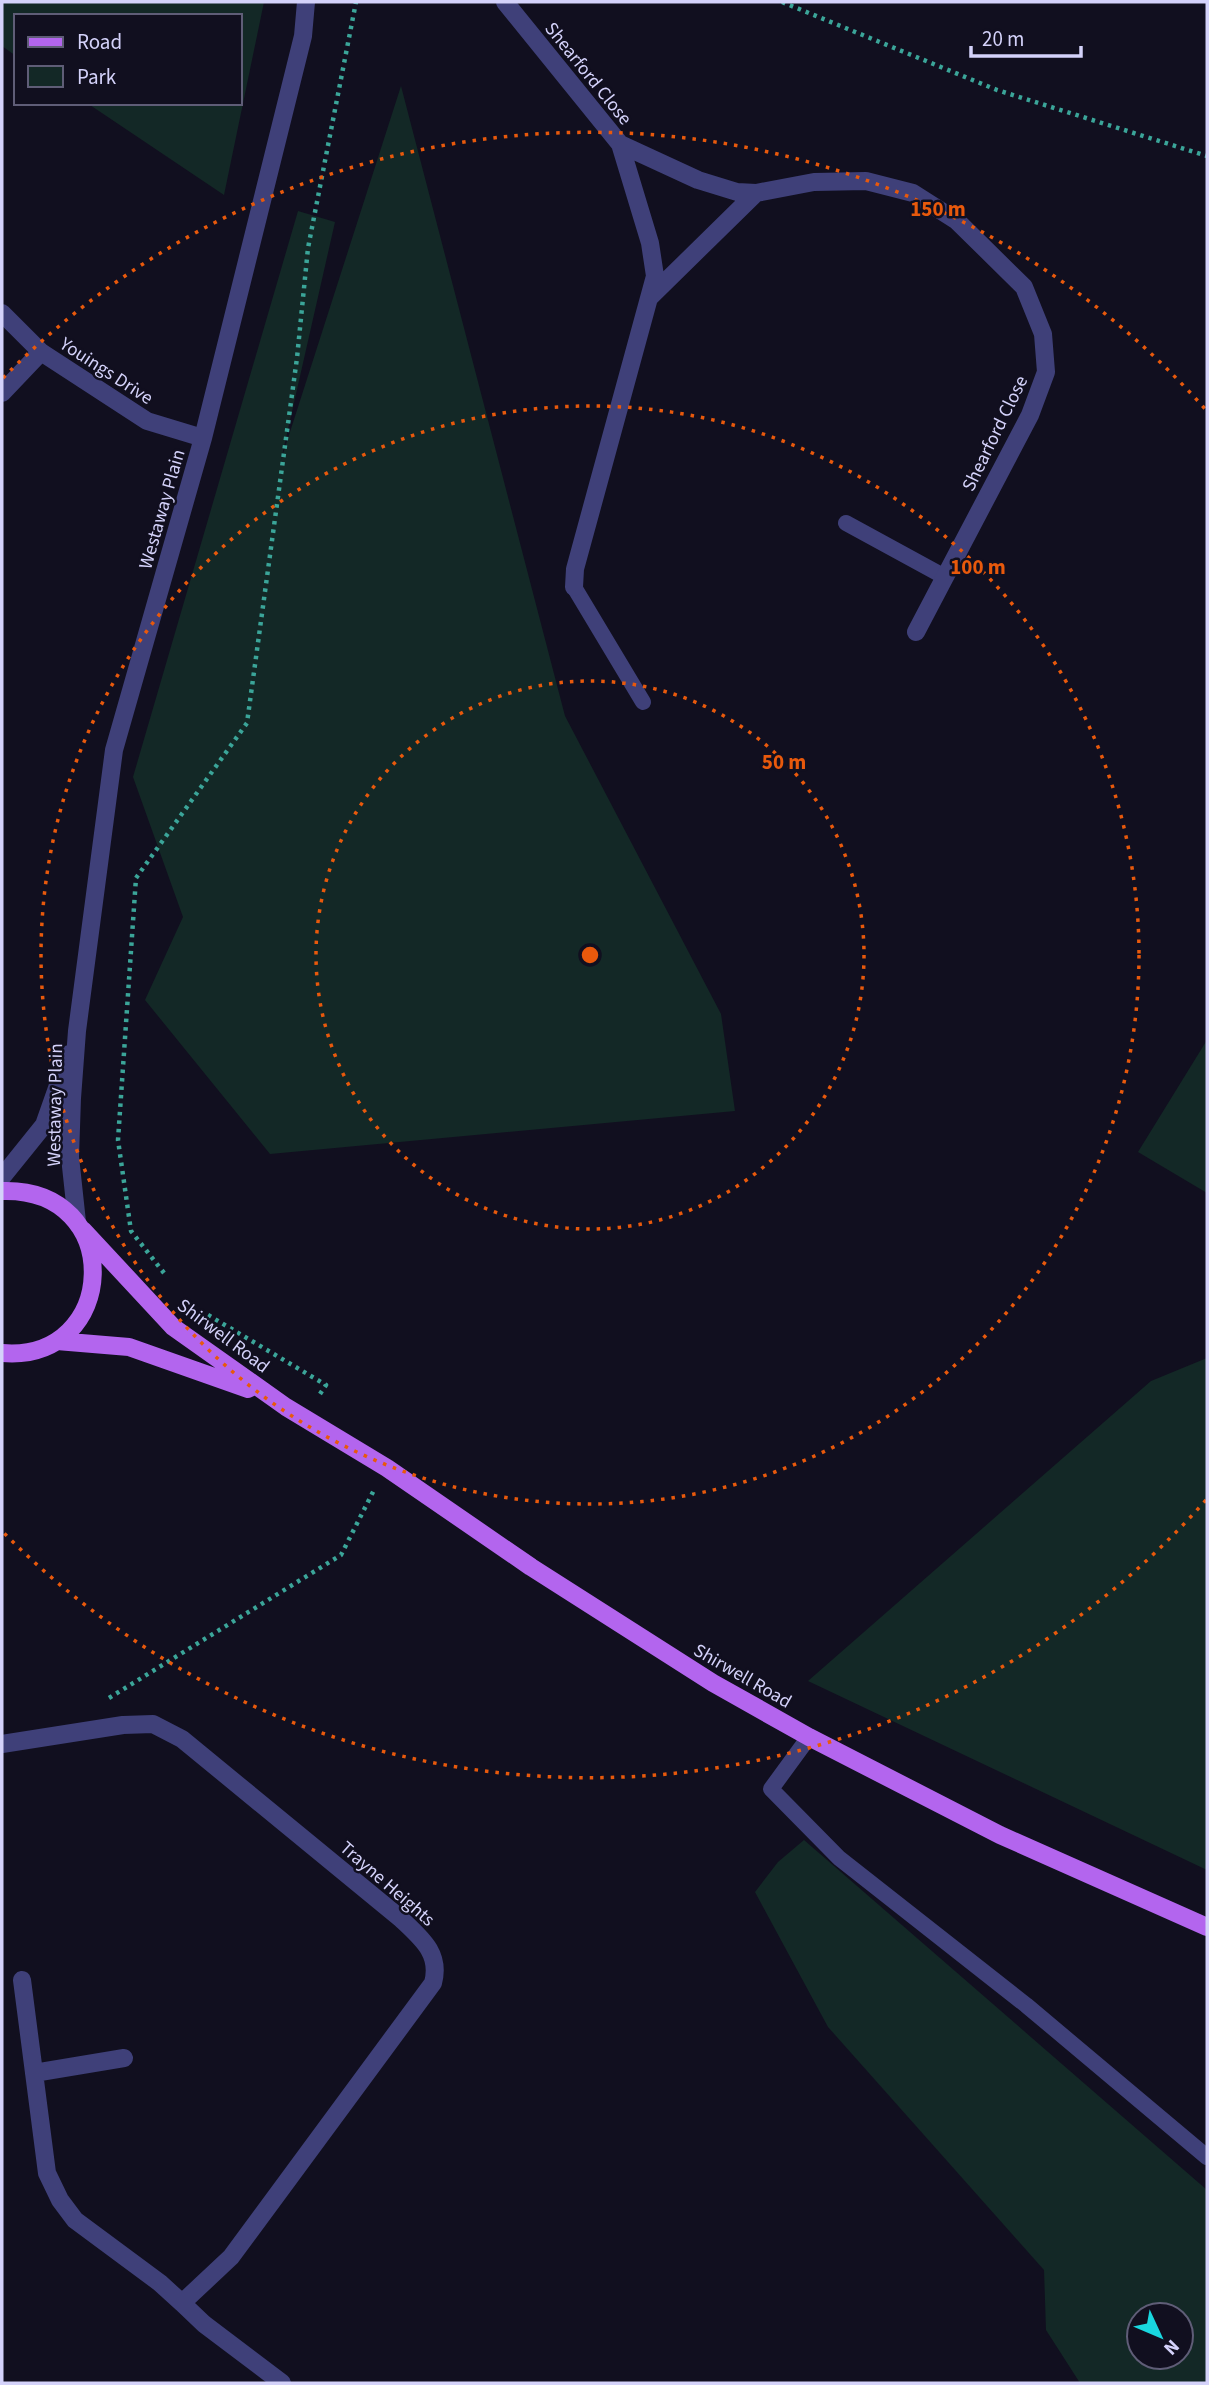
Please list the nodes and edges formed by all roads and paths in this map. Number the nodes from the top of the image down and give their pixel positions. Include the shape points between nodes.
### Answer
1 (306, 2) edge
2 (356, 2) edge
3 (505, 2) edge
4 (782, 2) edge
5 (620, 144) junction
6 (1207, 156) edge
7 (756, 193) junction
8 (650, 297) junction
9 (2, 313) edge
10 (41, 352) junction
11 (2, 393) edge
12 (203, 438) junction
13 (846, 523) dead end
14 (945, 577) junction
15 (574, 587) joint
16 (916, 632) dead end
17 (643, 702) dead end
18 (77, 1031) junction
19 (2, 1177) edge
20 (2, 1191) edge
21 (80, 1226) junction
22 (172, 1282) dead end
23 (200, 1310) dead end
24 (57, 1341) junction
25 (3, 1353) edge
26 (286, 1407) junction
27 (305, 1418) junction
28 (387, 1468) junction
29 (104, 1702) dead end
30 (809, 1737) junction
31 (2, 1744) edge
32 (1207, 1927) edge
33 (22, 1980) dead end
34 (124, 2058) dead end
35 (34, 2073) junction
36 (1207, 2157) edge
37 (182, 2303) junction
38 (282, 2383) edge

1 - 12 street, Westaway Plain via 303,36
2 - 22 path via 308,248 247,723 136,878 118,1140 131,1231
3 - 5 street, Shearford Close
4 - 6 path via 997,90
5 - 7 street, Shearford Close via 698,180
5 - 8 street via 650,243 655,276
7 - 8 street
7 - 14 street, Shearford Close via 814,182 866,181 913,193 957,221 1024,287 1043,334 1046,372 1030,415
8 - 15 street via 575,569
9 - 10 street, Youings Drive
10 - 11 street
10 - 12 street, Youings Drive via 147,421
12 - 18 street, Westaway Plain via 114,750
13 - 14 lane
14 - 16 street, Shearford Close
15 - 17 lane
18 - 19 street, Westaway Plain via 44,1125
18 - 21 street, Westaway Plain via 70,1157
20 - 21 main road, Shirwell Road via 51,1200
21 - 24 main road via 91,1249 92,1291 73,1328
21 - 26 main road, Shirwell Road via 173,1327
23 - 27 path via 326,1385
24 - 25 main road via 23,1353
24 - 26 main road, Shirwell Road via 129,1347 227,1380
26 - 27 main road, Shirwell Road
27 - 28 main road, Shirwell Road
28 - 29 path via 341,1555
28 - 30 main road, Shirwell Road via 588,1604
30 - 32 main road, Shirwell Road via 1000,1835
30 - 36 lane via 771,1789 839,1857
31 - 37 street, Trayne Heights via 153,1724 182,1740 431,1948 437,1968 433,1983 232,2257
33 - 35 street
34 - 35 street
35 - 37 street via 47,2173 60,2200 75,2220
37 - 38 street

